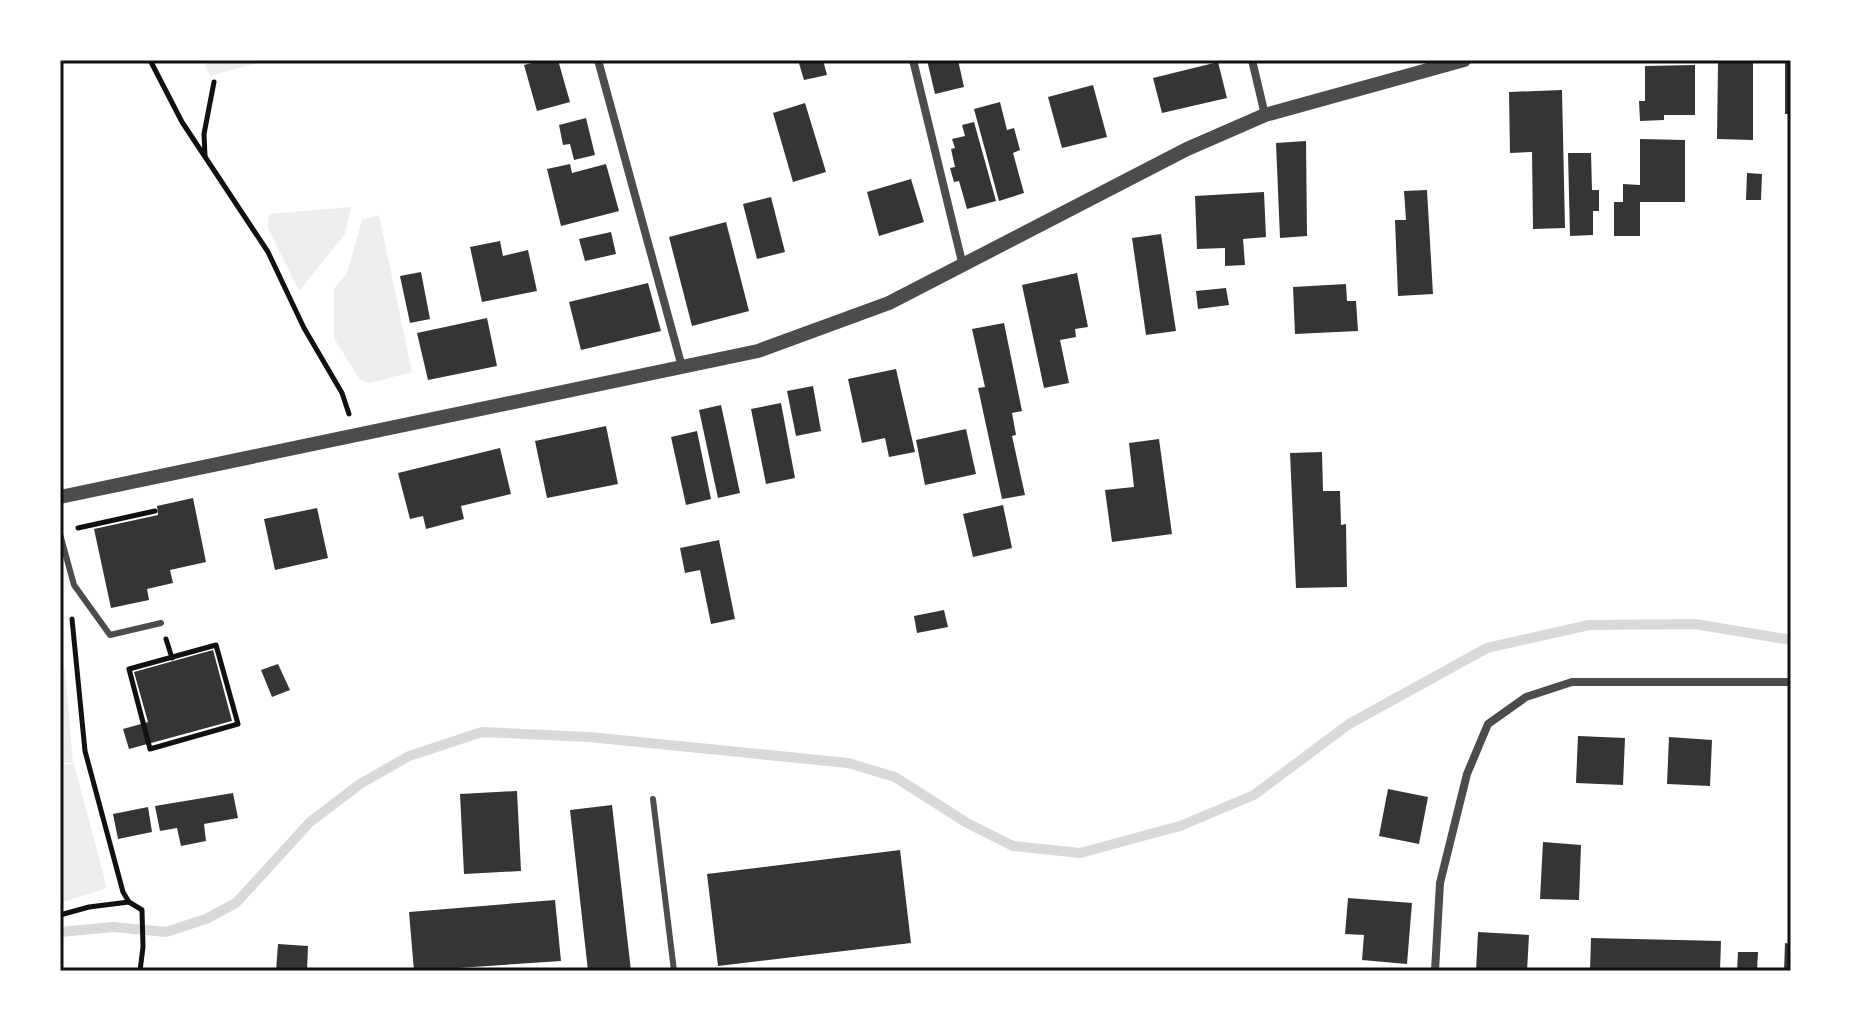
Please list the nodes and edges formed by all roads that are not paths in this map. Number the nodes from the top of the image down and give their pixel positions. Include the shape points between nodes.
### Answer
1 (598, 60) edge
2 (913, 60) edge
3 (1252, 60) edge
4 (1464, 60) edge
5 (1265, 115) junction
6 (963, 267) junction
7 (682, 368) junction
8 (60, 497) edge
9 (60, 534) edge
10 (161, 623) dead end
11 (1791, 682) edge
12 (653, 799) dead end
13 (674, 971) edge
14 (1435, 971) edge

1 - 7 street
2 - 6 street
3 - 5 street
4 - 5 street
5 - 6 street via 1187,149
6 - 7 street via 813,333
7 - 8 street
9 - 10 lane via 74,585 110,635
11 - 14 street via 1572,682 1526,697 1488,724 1467,774 1440,883
12 - 13 lane

